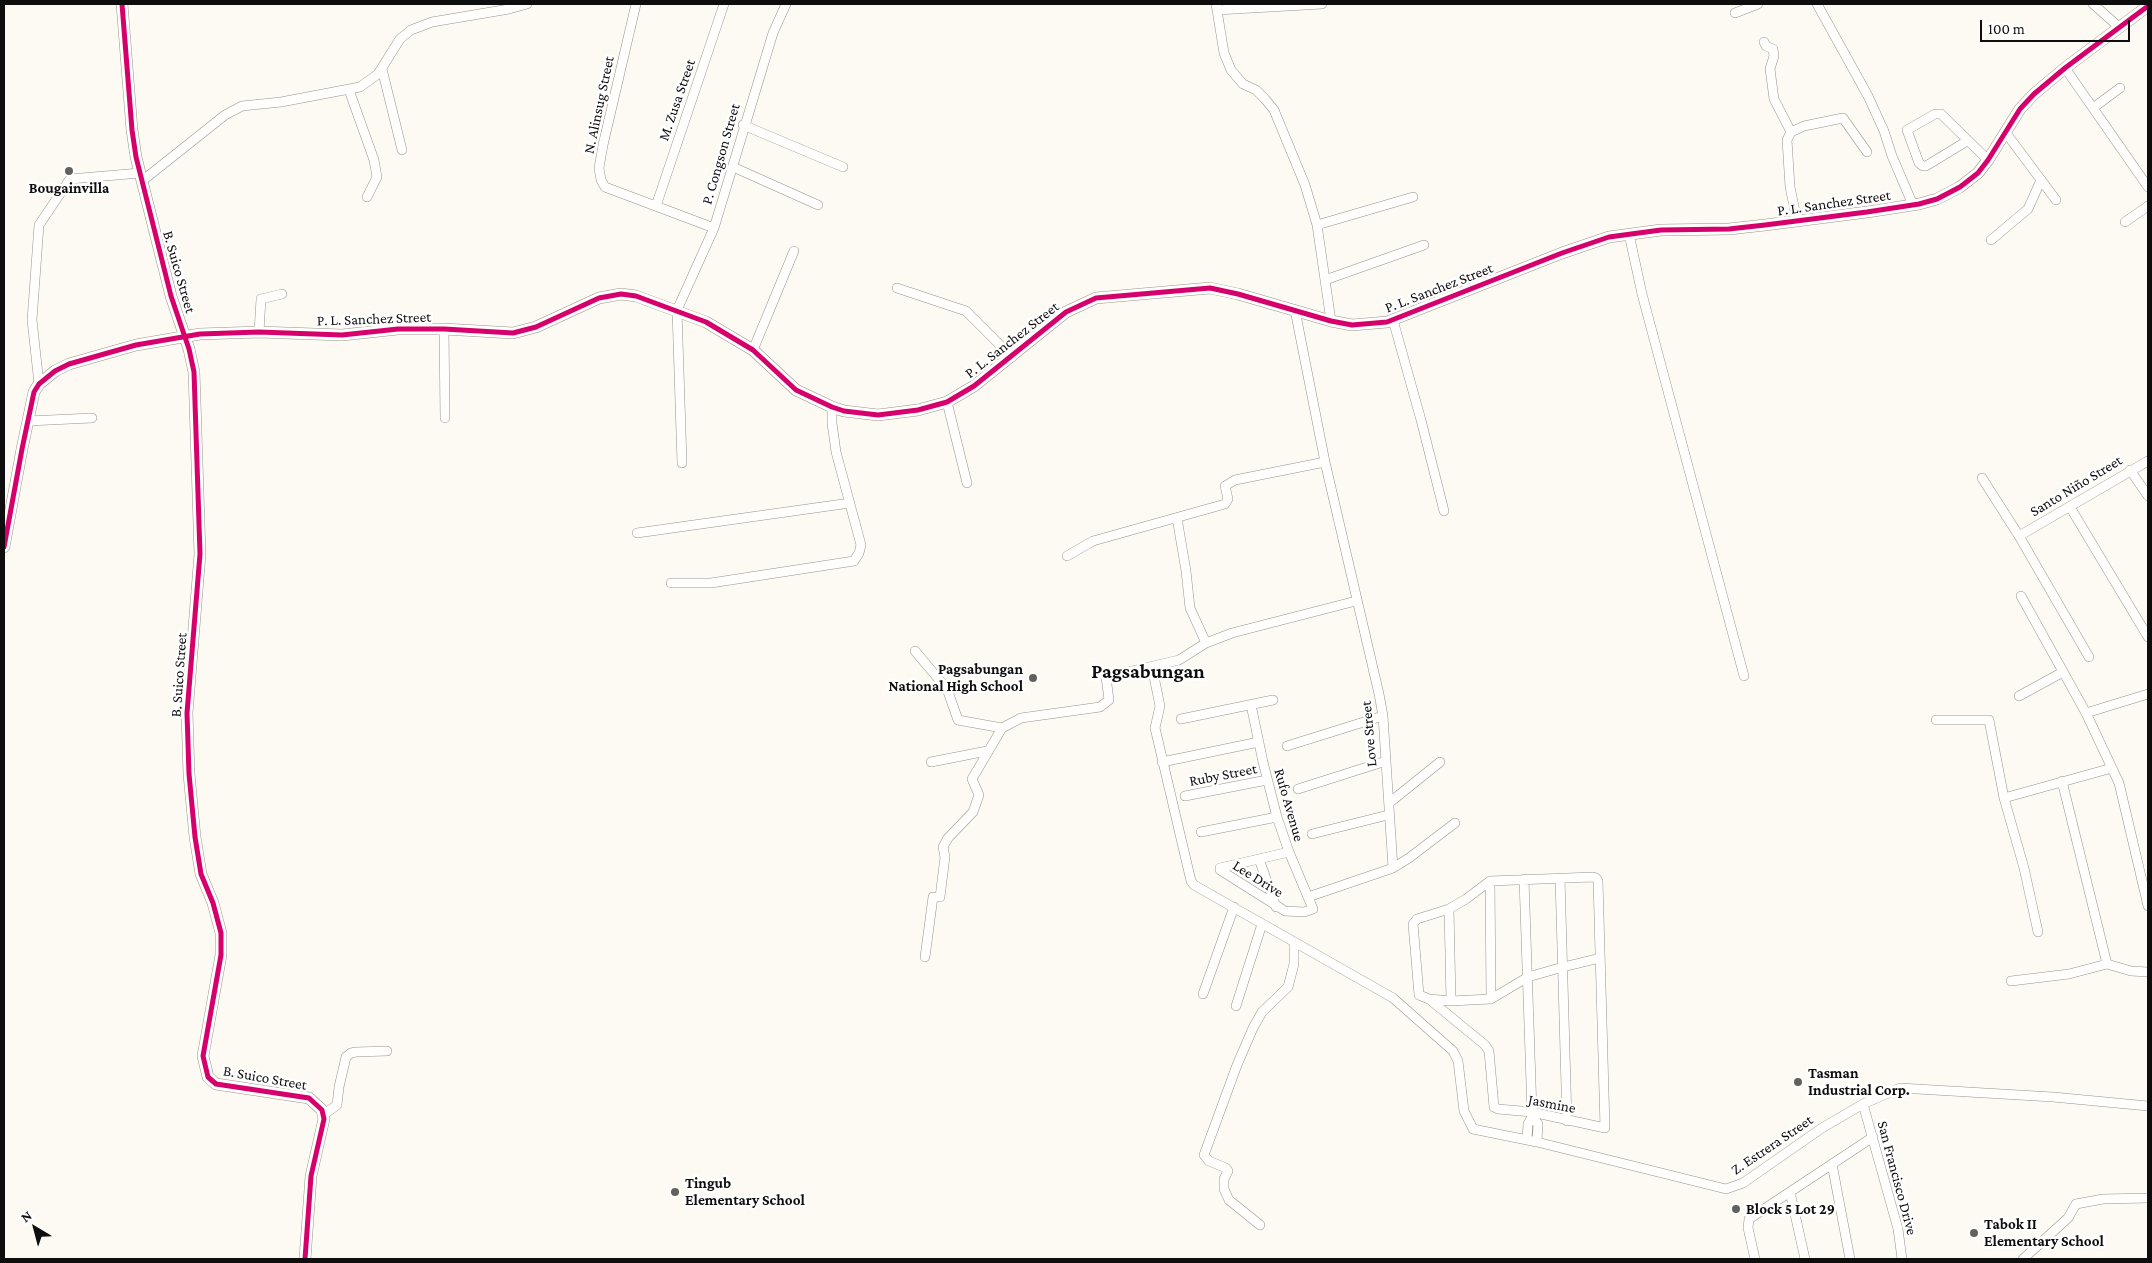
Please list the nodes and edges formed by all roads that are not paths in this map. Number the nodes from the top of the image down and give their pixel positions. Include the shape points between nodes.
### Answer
1 (122, 4) edge
2 (527, 4) edge
3 (636, 4) edge
4 (724, 4) edge
5 (786, 4) edge
6 (1322, 4) edge
7 (1758, 4) edge
8 (1817, 4) edge
9 (2094, 4) edge
10 (2148, 6) edge
11 (1216, 7) edge
12 (1735, 13) dead end
13 (2119, 27) junction
14 (1764, 42) dead end
15 (2065, 68) junction
16 (382, 69) junction
17 (2120, 88) dead end
18 (348, 90) junction
19 (2093, 108) junction
20 (743, 125) junction
21 (1792, 132) junction
22 (2006, 133) junction
23 (1967, 141) junction
24 (402, 150) dead end
25 (1867, 152) dead end
26 (1988, 160) junction
27 (733, 167) junction
28 (842, 167) dead end
29 (141, 177) junction
30 (2041, 180) junction
31 (2148, 187) edge
32 (367, 197) dead end
33 (1413, 197) dead end
34 (2056, 200) dead end
35 (818, 205) dead end
36 (1913, 205) junction
37 (656, 206) junction
38 (2148, 206) edge
39 (1797, 221) junction
40 (2125, 222) dead end
41 (1317, 225) junction
42 (714, 228) junction
43 (1629, 234) junction
44 (1991, 240) dead end
45 (1424, 245) dead end
46 (794, 251) dead end
47 (1325, 280) junction
48 (897, 288) dead end
49 (282, 294) dead end
50 (677, 310) junction
51 (1295, 310) junction
52 (1393, 320) junction
53 (1331, 321) junction
54 (444, 330) junction
55 (259, 332) junction
56 (185, 336) junction
57 (753, 350) junction
58 (1012, 357) junction
59 (39, 384) junction
60 (947, 402) junction
61 (832, 407) junction
62 (92, 418) dead end
63 (445, 418) dead end
64 (28, 421) junction
65 (2148, 461) edge
66 (1325, 462) junction
67 (682, 463) dead end
68 (2130, 470) junction
69 (1982, 478) dead end
70 (967, 483) dead end
71 (2148, 496) edge
72 (850, 503) junction
73 (2070, 507) junction
74 (1444, 511) dead end
75 (1176, 518) junction
76 (637, 533) dead end
77 (2019, 536) junction
78 (4, 547) edge
79 (1067, 556) dead end
80 (672, 583) dead end
81 (2021, 596) dead end
82 (1356, 601) junction
83 (2148, 637) edge
84 (1206, 643) junction
85 (916, 651) dead end
86 (2089, 658) dead end
87 (1152, 667) junction
88 (2063, 672) junction
89 (1744, 676) dead end
90 (2148, 694) edge
91 (2019, 696) dead end
92 (1273, 700) dead end
93 (1251, 705) junction
94 (2086, 713) junction
95 (1383, 716) junction
96 (1181, 718) dead end
97 (1936, 720) dead end
98 (1002, 728) junction
99 (1259, 742) junction
100 (1287, 746) dead end
101 (987, 752) junction
102 (1386, 761) junction
103 (931, 762) dead end
104 (1162, 762) junction
105 (1440, 762) dead end
106 (2112, 768) junction
107 (1267, 780) junction
108 (2062, 781) junction
109 (1298, 789) dead end
110 (1185, 796) dead end
111 (2004, 798) junction
112 (1389, 802) junction
113 (1388, 815) junction
114 (1277, 817) junction
115 (1455, 823) dead end
116 (1201, 832) dead end
117 (1312, 834) dead end
118 (1289, 852) junction
119 (1259, 859) junction
120 (1393, 868) junction
121 (1560, 878) junction
122 (1524, 879) junction
123 (1490, 881) junction
124 (1308, 897) junction
125 (2148, 906) edge
126 (1276, 907) junction
127 (1234, 908) junction
128 (1313, 909) joint
129 (1449, 909) junction
130 (1262, 924) junction
131 (2038, 932) dead end
132 (1294, 942) junction
133 (925, 956) dead end
134 (1600, 958) junction
135 (2107, 964) junction
136 (1563, 966) junction
137 (2148, 972) edge
138 (1528, 977) junction
139 (2011, 981) dead end
140 (1203, 994) dead end
141 (1490, 999) junction
142 (1429, 1000) junction
143 (1451, 1001) junction
144 (1236, 1006) dead end
145 (387, 1051) dead end
146 (1863, 1104) junction
147 (2148, 1106) edge
148 (1532, 1114) junction
149 (323, 1115) junction
150 (1567, 1121) junction
151 (1873, 1137) junction
152 (1527, 1140) junction
153 (1537, 1142) junction
154 (1832, 1164) junction
155 (1790, 1192) junction
156 (2148, 1198) edge
157 (1260, 1225) dead end
158 (305, 1259) edge
159 (1755, 1259) edge
160 (1805, 1259) edge
161 (1850, 1259) edge
162 (1902, 1259) edge
163 (2023, 1259) edge

1 - 29 street, B. Suico Street via 132,130
2 - 16 street via 432,22 411,30 400,39
3 - 37 street, N. Alinsug Street via 603,145 601,180 605,187
4 - 37 street, M. Zusa Street
5 - 20 street, P. Congson Street via 773,33
6 - 11 street
7 - 12 street
8 - 36 street via 1868,96
9 - 13 street
10 - 13 street, P. L. Sanchez Street
11 - 41 street via 1224,53 1231,70 1243,84 1265,98 1274,110 1305,185
13 - 15 street, P. L. Sanchez Street
14 - 21 street via 1773,49 1770,69 1774,99
15 - 19 street
15 - 22 street, P. L. Sanchez Street via 2020,109
16 - 18 street via 368,83
16 - 24 street
17 - 19 street
18 - 29 street via 242,106
18 - 32 street via 374,160 377,177
19 - 31 street
20 - 27 street, P. Congson Street
20 - 28 street
21 - 25 street via 1804,126 1843,118
21 - 39 street via 1787,140 1790,187
22 - 26 street, P. L. Sanchez Street
22 - 30 street
23 - 23 street via 1922,166 1907,130 1941,114
23 - 26 street
26 - 36 street, P. L. Sanchez Street via 1960,188 1937,199
27 - 35 street
27 - 42 street, P. Congson Street
29 - 56 street, B. Suico Street via 171,296
29 - 59 street via 70,179 38,225 32,320
30 - 34 street
30 - 44 street via 2028,209
33 - 41 street
36 - 39 street, P. L. Sanchez Street
37 - 42 street, N. Alinsug Street
38 - 40 street
39 - 43 street, P. L. Sanchez Street via 1729,229
41 - 47 street
42 - 50 street, P. Congson Street
43 - 52 street, P. L. Sanchez Street via 1609,237 1562,253
43 - 89 street via 1642,294
45 - 47 street
46 - 57 street
47 - 53 street
48 - 58 street via 966,311
49 - 55 street via 261,299
50 - 54 street, P. L. Sanchez Street via 636,296 610,294 523,331 500,334
50 - 57 street, P. L. Sanchez Street via 706,322
50 - 67 street
51 - 53 street, P. L. Sanchez Street
51 - 58 street, P. L. Sanchez Street via 1210,288 1096,298 1066,312
51 - 66 street, Love Street
52 - 53 street, P. L. Sanchez Street via 1352,325
52 - 74 street
54 - 55 street, P. L. Sanchez Street via 398,329 342,335
54 - 63 street
55 - 56 street, P. L. Sanchez Street
56 - 59 street, P. L. Sanchez Street via 136,345 69,364
56 - 149 street, B. Suico Street via 194,372 200,554 187,712 189,774 201,874 221,933 221,955 203,1056 208,1077 216,1084 309,1098
57 - 61 street, P. L. Sanchez Street via 796,390
58 - 60 street, P. L. Sanchez Street
59 - 64 street via 34,392
60 - 61 street, P. L. Sanchez Street via 878,415
60 - 70 street
61 - 72 street via 836,452
62 - 64 street
64 - 78 street
65 - 68 street, Santo Niño Street
66 - 75 street via 1235,480 1225,486 1226,504
66 - 82 street, Love Street
68 - 71 street
68 - 73 street, Santo Niño Street
69 - 77 street
72 - 76 street
72 - 80 street via 860,545 854,561 710,583
73 - 77 street, Santo Niño Street
73 - 83 street
75 - 79 street via 1093,541
75 - 84 street via 1190,608
77 - 86 street
81 - 88 street
82 - 84 street via 1232,633
82 - 95 street, Love Street
84 - 87 street via 1179,660
85 - 98 street via 947,689 957,720
87 - 98 street via 1106,677 1109,700 1100,707 1021,718
87 - 104 street, Z. Estrera Street via 1160,706 1154,728
88 - 91 street
88 - 94 street
90 - 94 street
92 - 93 street
93 - 96 street
93 - 99 street, Rufo Avenue
94 - 106 street
95 - 100 street
95 - 102 street, Love Street
97 - 111 street via 1989,720
98 - 101 street
99 - 104 street
99 - 107 street, Rufo Avenue
101 - 103 street
101 - 133 street via 972,779 979,795 976,807 943,847 946,857 940,897 934,897
102 - 109 street
102 - 112 street, Love Street
104 - 127 street, Z. Estrera Street via 1191,882
105 - 112 street
106 - 108 street
106 - 125 street
107 - 110 street, Ruby Street
107 - 114 street, Rufo Avenue
108 - 111 street
108 - 135 street
111 - 131 street
112 - 113 street, Love Street
113 - 117 street
113 - 120 street, Love Street
114 - 116 street
114 - 118 street, Rufo Avenue
115 - 120 street
118 - 119 street
118 - 124 street, Rufo Avenue
119 - 126 street
119 - 126 street, Lee Drive via 1220,868 1221,872
120 - 124 street
121 - 122 street
121 - 134 street via 1593,877 1598,881
121 - 136 street
122 - 123 street
122 - 138 street
123 - 129 street
123 - 141 street
124 - 128 street, Rufo Avenue
126 - 128 street, Lee Drive via 1293,912
127 - 130 street, Z. Estrera Street
127 - 140 street
129 - 142 street via 1416,919 1412,924 1419,996
129 - 143 street
130 - 132 street, Z. Estrera Street
130 - 144 street
132 - 152 street, Z. Estrera Street via 1393,998 1453,1051 1458,1061 1464,1111 1473,1128
132 - 157 street via 1294,964 1288,987 1262,1012 1253,1028 1204,1155 1209,1161 1226,1168 1224,1189 1229,1200
134 - 136 street
134 - 150 street, Jasmine via 1605,1128
135 - 137 street
135 - 139 street via 2069,974
136 - 138 street
136 - 150 street
138 - 141 street
138 - 148 street
141 - 143 street
142 - 143 street
142 - 148 street, Jasmine via 1485,1046 1494,1107
145 - 149 street via 356,1052 346,1057 337,1105
146 - 147 street, Z. Estrera Street via 1900,1088 1918,1088
146 - 151 street, San Francisco Drive
146 - 153 street, Z. Estrera Street via 1743,1183 1726,1189
148 - 150 street, Jasmine
148 - 152 street
148 - 153 street via 1538,1124
149 - 158 street via 311,1176
151 - 154 street
151 - 162 street, San Francisco Drive via 1898,1229
152 - 153 street, Z. Estrera Street
154 - 155 street
154 - 161 street
155 - 159 street via 1749,1219
155 - 160 street
156 - 163 street via 2076,1204 2068,1218

